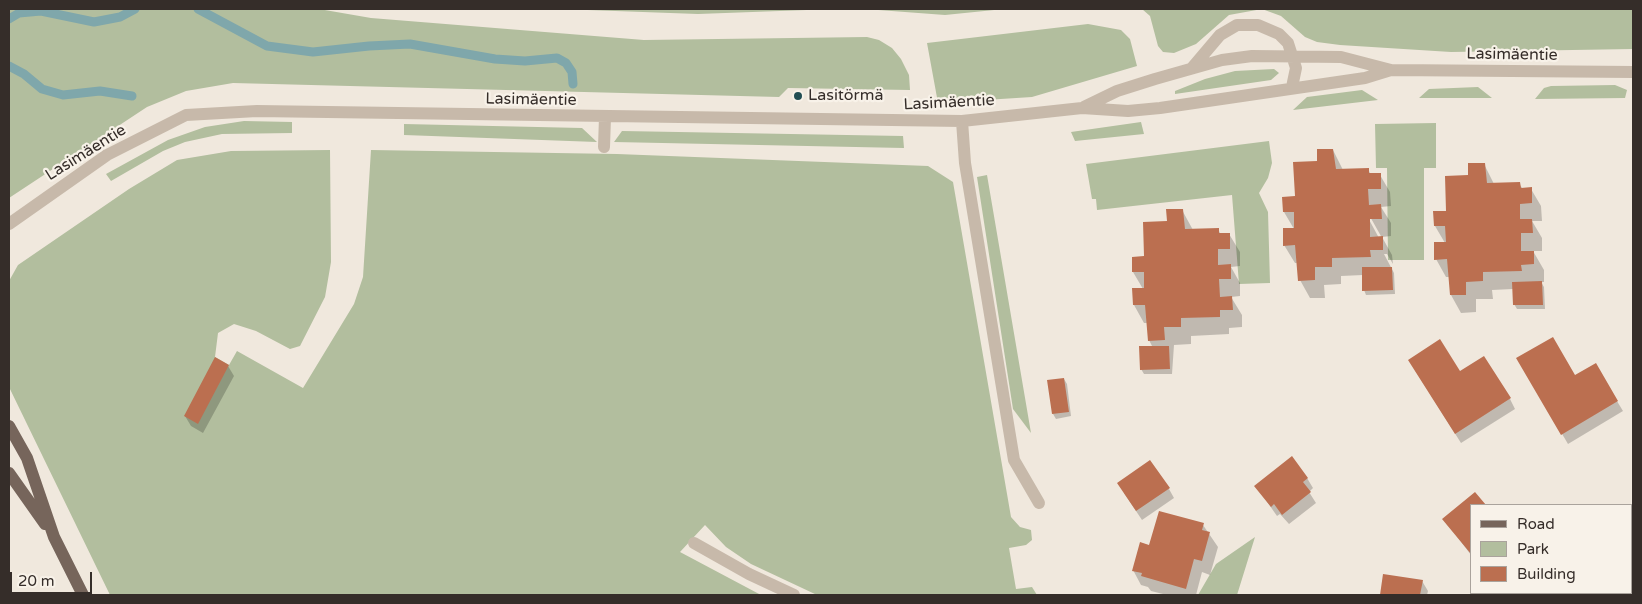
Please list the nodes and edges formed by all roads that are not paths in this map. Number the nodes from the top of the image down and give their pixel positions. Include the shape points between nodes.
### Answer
1 (1293, 56) junction
2 (1192, 68) junction
3 (1390, 70) junction
4 (1633, 72) edge
5 (1292, 87) junction
6 (1082, 108) junction
7 (605, 117) junction
8 (962, 121) junction
9 (604, 147) dead end
10 (9, 224) edge
11 (9, 426) edge
12 (9, 473) edge
13 (1039, 503) dead end
14 (54, 537) junction
15 (694, 543) dead end
16 (83, 595) edge
17 (794, 595) edge

1 - 2 street, Lasimäentie via 1252,56
1 - 2 street via 1288,43 1269,28 1237,25 1220,34
1 - 3 street, Lasimäentie via 1341,57
1 - 5 street via 1296,68
2 - 6 street, Lasimäentie via 1116,91
3 - 4 street, Lasimäentie
3 - 5 street, Lasimäentie via 1365,78
5 - 6 street, Lasimäentie via 1160,108 1128,111
6 - 8 street, Lasimäentie
7 - 8 street, Lasimäentie
7 - 9 street
7 - 10 street, Lasimäentie via 257,111 186,116 107,155
8 - 13 street via 1014,460
11 - 14 main road via 27,458
12 - 14 main road
14 - 16 main road
15 - 17 street

